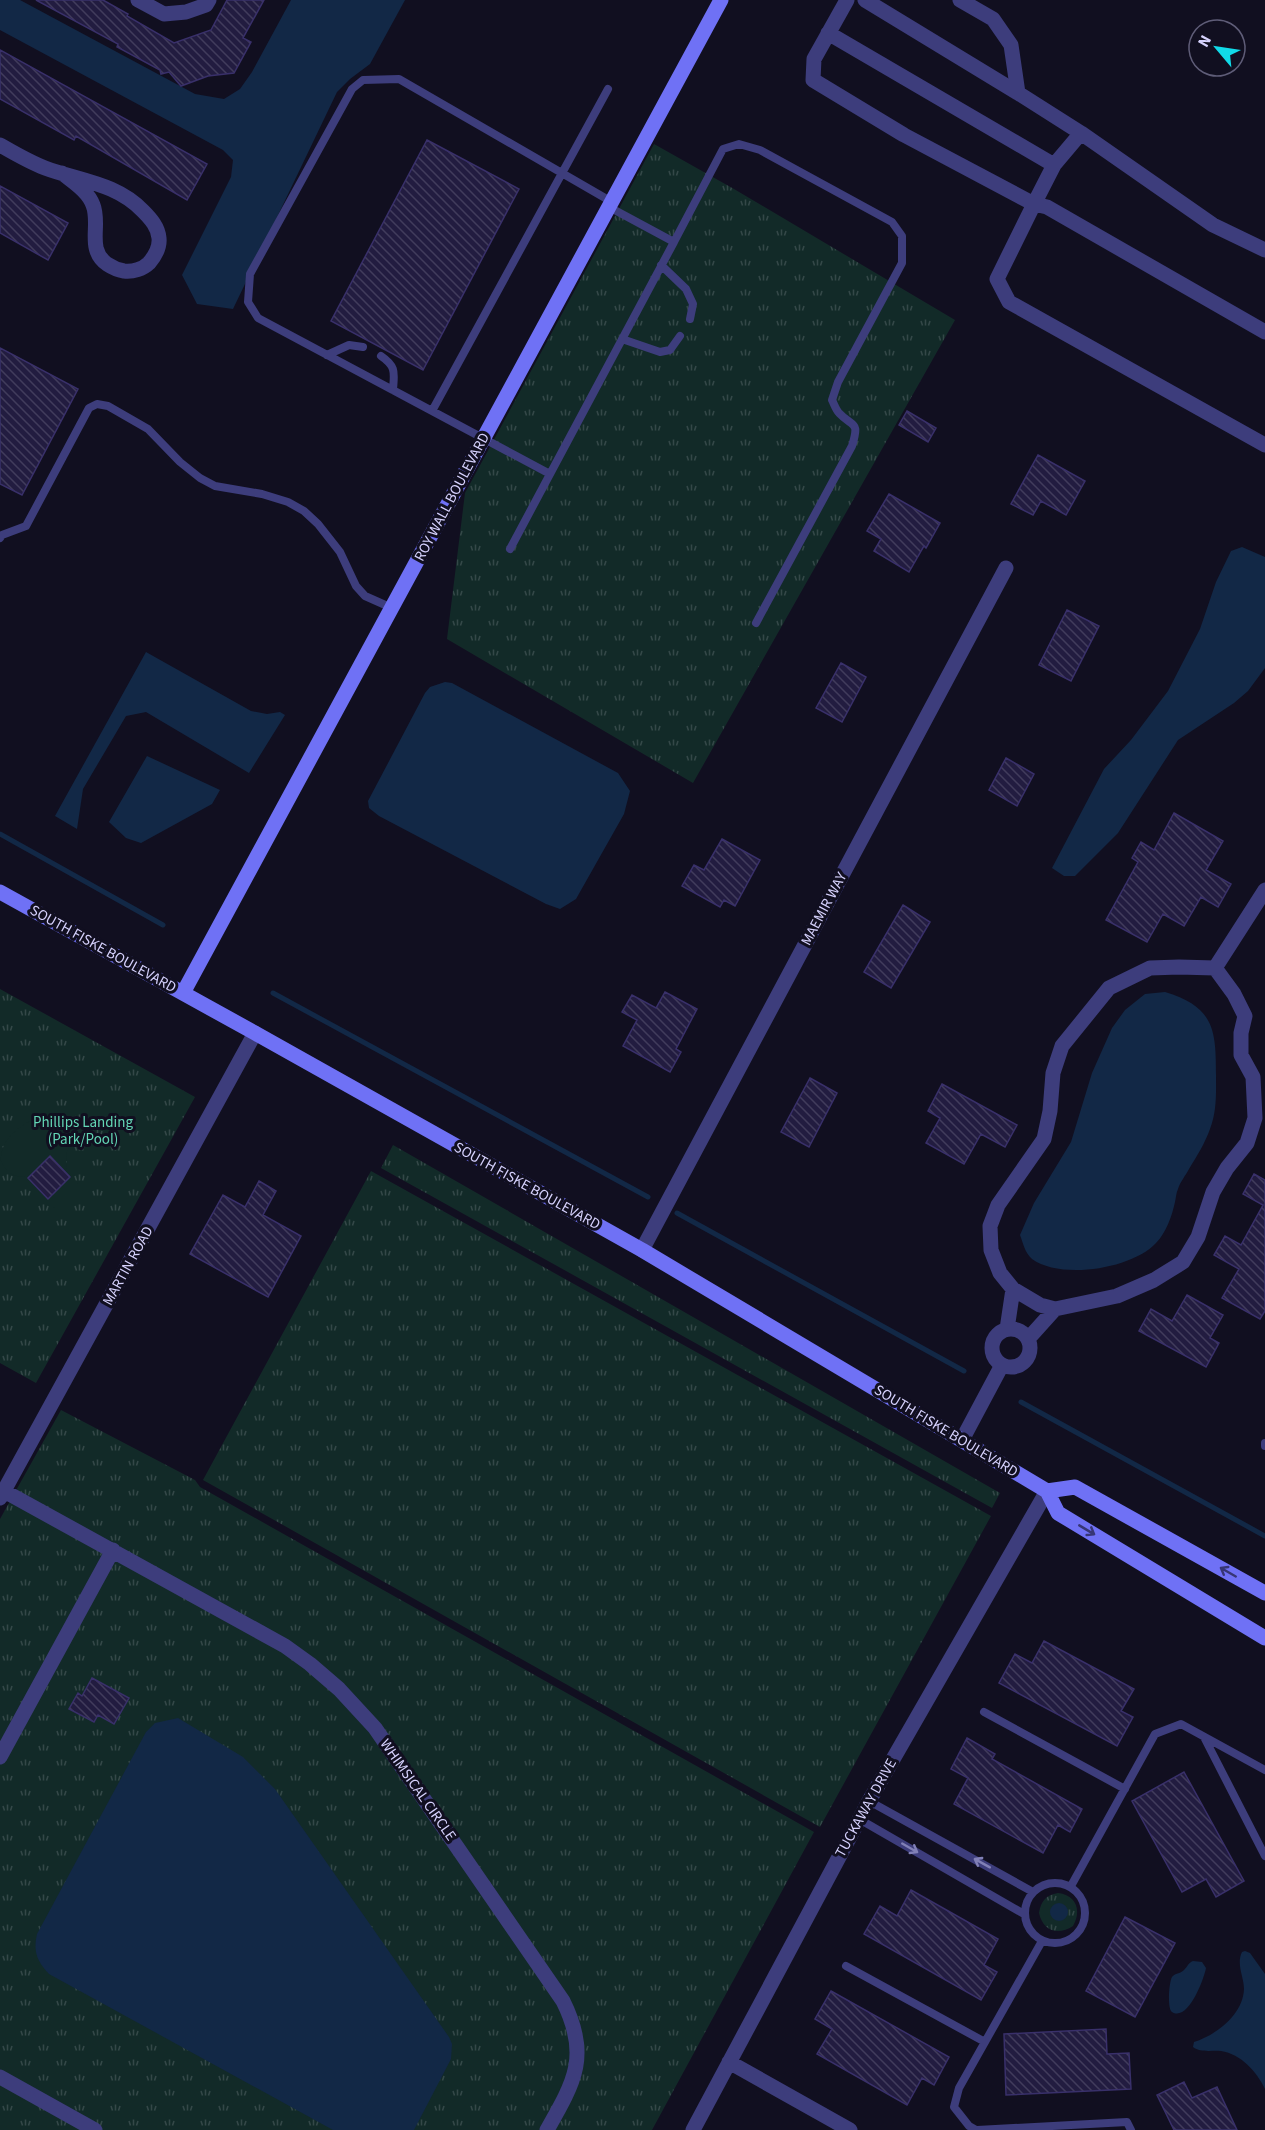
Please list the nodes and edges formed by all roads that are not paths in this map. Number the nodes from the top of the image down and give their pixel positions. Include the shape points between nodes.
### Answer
1 (138, 0) edge
2 (209, 0) edge
3 (721, 0) edge
4 (847, 0) edge
5 (865, 0) edge
6 (960, 0) edge
7 (828, 33) junction
8 (608, 89) dead end
9 (1018, 93) junction
10 (1081, 133) junction
11 (0, 145) edge
12 (1054, 165) junction
13 (62, 173) junction
14 (563, 173) junction
15 (1034, 204) junction
16 (610, 205) junction
17 (674, 242) junction
18 (1265, 250) edge
19 (661, 265) junction
20 (690, 319) dead end
21 (1265, 332) edge
22 (680, 336) dead end
23 (622, 339) junction
24 (363, 346) dead end
25 (327, 355) junction
26 (381, 356) dead end
27 (393, 390) junction
28 (432, 411) junction
29 (483, 439) junction
30 (1265, 445) edge
31 (550, 474) junction
32 (0, 538) edge
33 (510, 549) dead end
34 (1006, 568) dead end
35 (392, 608) junction
36 (756, 623) dead end
37 (1265, 890) edge
38 (0, 892) edge
39 (1215, 968) junction
40 (183, 993) junction
41 (255, 1033) junction
42 (642, 1250) junction
43 (1013, 1289) junction
44 (1055, 1309) junction
45 (1007, 1329) junction
46 (1028, 1340) junction
47 (1002, 1365) junction
48 (962, 1440) junction
49 (1047, 1491) junction
50 (2, 1495) edge
51 (113, 1550) junction
52 (1265, 1593) edge
53 (1265, 1638) edge
54 (984, 1712) dead end
55 (1203, 1736) junction
56 (0, 1757) edge
57 (1265, 1770) edge
58 (1125, 1789) junction
59 (869, 1801) junction
60 (859, 1819) junction
61 (1265, 1856) edge
62 (1071, 1886) junction
63 (1033, 1892) junction
64 (1024, 1914) junction
65 (1042, 1941) junction
66 (846, 1966) dead end
67 (985, 2042) junction
68 (729, 2062) junction
69 (0, 2077) edge
70 (95, 2130) edge
71 (547, 2130) edge
72 (693, 2130) edge
73 (850, 2130) edge
74 (977, 2130) edge
75 (1131, 2130) edge

1 - 2 street via 164,14 186,12 206,5
3 - 16 main road, ROY WALL BOULEVARD
4 - 7 street
5 - 9 street
6 - 9 street via 993,19 1011,45
7 - 12 street
7 - 15 street via 814,59 813,80 904,135
8 - 14 lane
9 - 10 street
10 - 12 street
10 - 18 street via 1213,225
11 - 13 street
12 - 15 street
13 - 13 street via 127,196 151,218 160,241 146,266 122,271 104,262 94,244 94,206
14 - 16 lane
14 - 25 lane via 399,79 363,80 352,89 250,274 248,302 258,318
14 - 28 lane
15 - 21 street via 1047,207
15 - 30 street via 997,279 1009,302
16 - 17 lane
16 - 29 main road, ROY WALL BOULEVARD
17 - 19 lane
17 - 36 lane via 723,149 739,144 760,150 892,222 902,236 902,262 832,400 838,412 853,422 856,433 852,446
19 - 20 lane via 686,289 693,304
19 - 23 lane
22 - 23 lane via 670,350 660,352
23 - 31 lane
24 - 25 lane via 349,345
25 - 27 lane
26 - 27 lane via 394,371
27 - 28 lane
28 - 29 lane
29 - 31 lane
29 - 35 main road, ROY WALL BOULEVARD
31 - 33 lane
32 - 35 lane via 26,526 89,408 97,404 108,406 148,429 180,462 215,486 262,494 304,511 340,552 365,596
34 - 42 street, MAEMIR WAY
35 - 40 main road, ROY WALL BOULEVARD
37 - 39 street
38 - 40 main road, SOUTH FISKE BOULEVARD
39 - 43 street via 1150,968 1109,988 1062,1046 1053,1073 1044,1139 998,1205 990,1226 991,1250 1000,1273
39 - 44 street via 1245,1016 1241,1055 1253,1077 1255,1118 1247,1143 1213,1192 1198,1236 1183,1262 1117,1296
40 - 41 main road, SOUTH FISKE BOULEVARD
41 - 42 main road, SOUTH FISKE BOULEVARD
41 - 50 street, MARTIN ROAD
42 - 48 main road, SOUTH FISKE BOULEVARD
43 - 44 street via 1029,1300
43 - 45 street
44 - 46 street
45 - 46 street via 1019,1331
45 - 47 street via 997,1335 992,1345 994,1356
46 - 47 street via 1029,1351 1024,1361 1014,1366
47 - 48 street
48 - 49 main road, SOUTH FISKE BOULEVARD
52 -> 49 main road via 1075,1487
49 -> 53 main road, SOUTH FISKE BOULEVARD via 1058,1513
49 - 59 street, TUCKAWAY DRIVE
50 - 51 street, WHIMSICAL CIRCLE
51 - 56 street
51 - 71 street, WHIMSICAL CIRCLE via 285,1646 339,1689 375,1728 571,2016 576,2032 576,2066
54 - 58 lane
55 - 57 lane
55 - 58 lane via 1181,1724 1155,1734
55 - 61 lane
58 - 62 lane
59 - 60 street, TUCKAWAY DRIVE
63 -> 59 lane
60 -> 64 lane
60 - 68 street, TUCKAWAY DRIVE
62 - 63 lane via 1050,1883
62 - 65 lane via 1085,1907 1079,1933 1062,1943
63 - 64 lane
64 - 65 lane via 1026,1924
65 - 67 lane
66 - 67 lane
67 - 74 lane via 959,2088 954,2107
68 - 72 street, TUCKAWAY DRIVE
68 - 73 street
69 - 70 street
74 - 75 lane via 1127,2122

